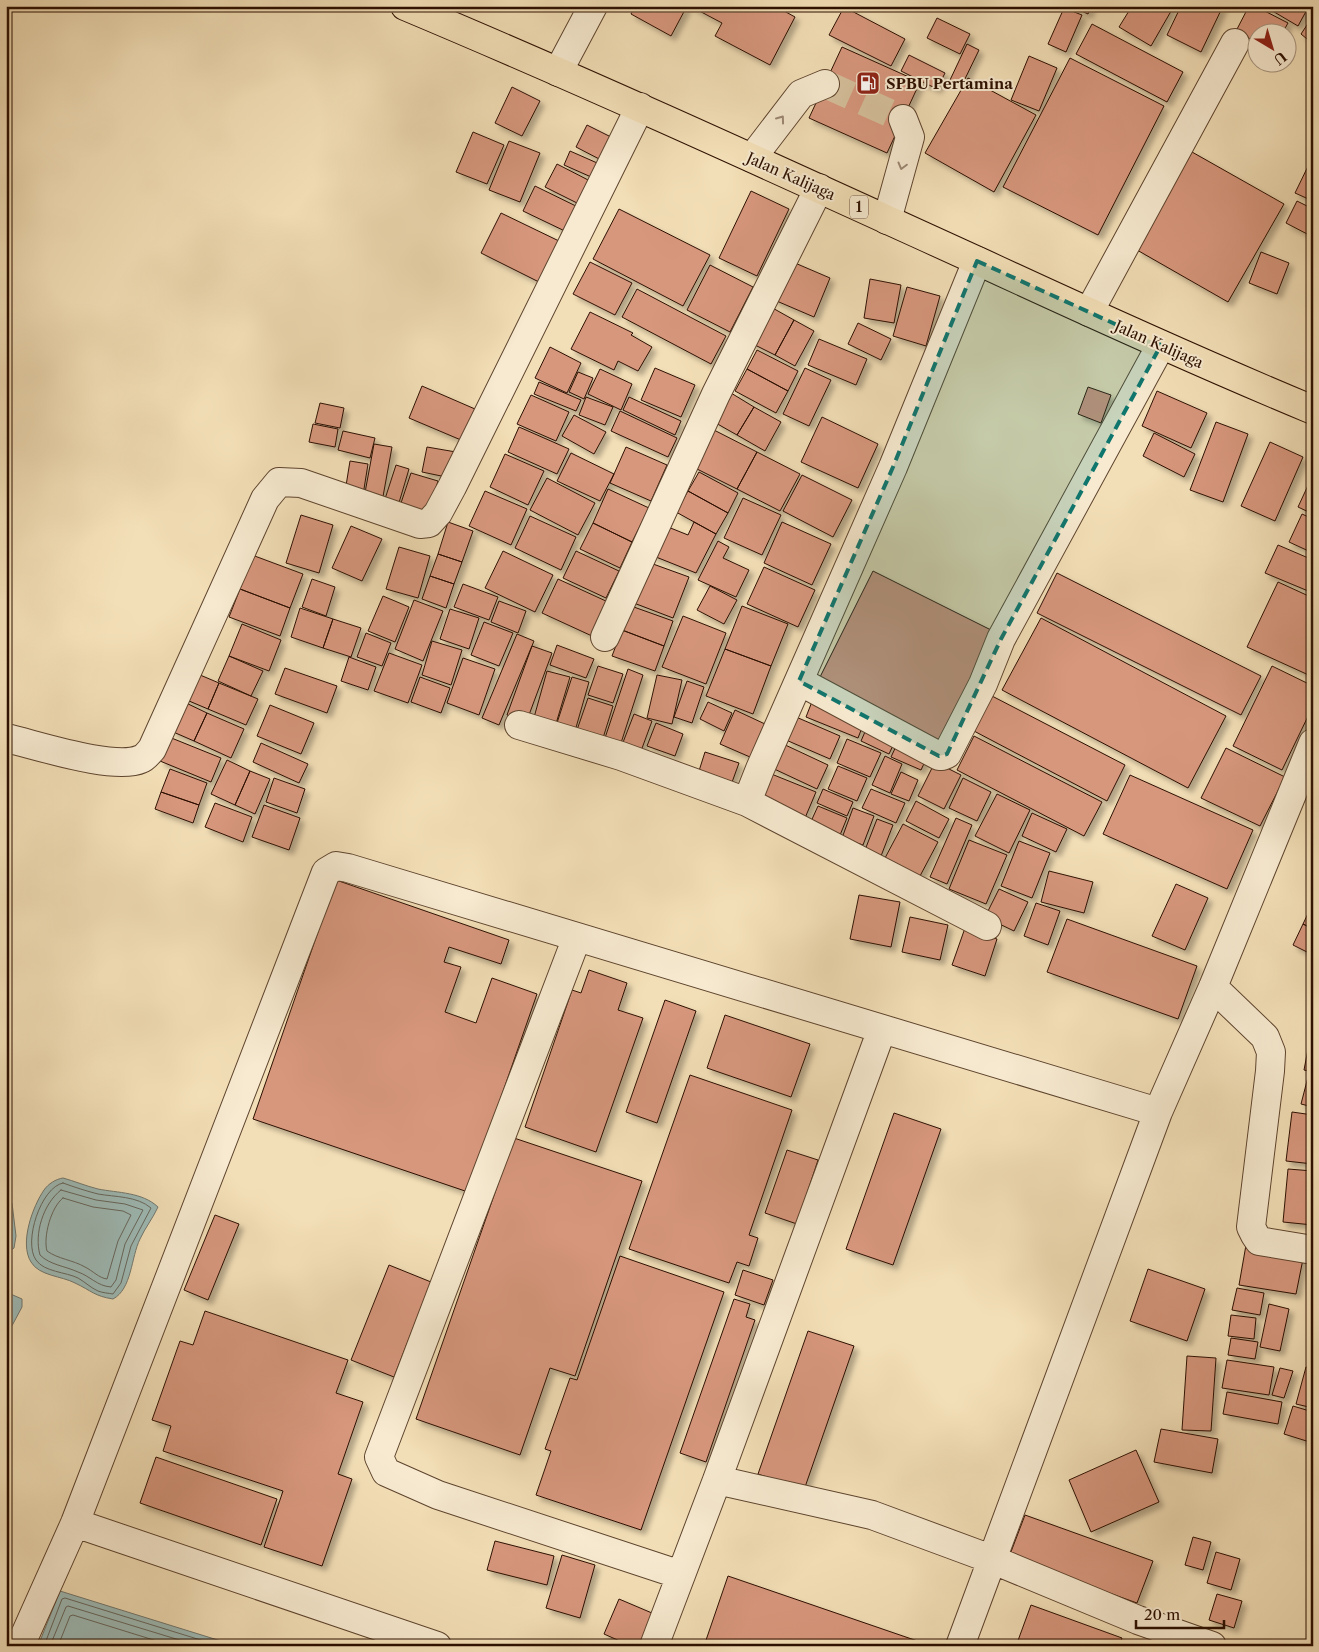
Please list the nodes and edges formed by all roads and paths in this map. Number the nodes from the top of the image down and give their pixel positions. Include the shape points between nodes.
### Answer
1 (593, 6) edge
2 (407, 7) edge
3 (1234, 43) dead end
4 (558, 72) junction
5 (825, 84) dead end
6 (640, 107) junction
7 (903, 119) dead end
8 (752, 158) junction
9 (819, 188) junction
10 (887, 220) junction
11 (977, 261) junction
12 (1089, 312) junction
13 (1161, 345) junction
14 (1313, 410) edge
15 (605, 637) dead end
16 (799, 681) junction
17 (519, 725) dead end
18 (6, 738) edge
19 (1313, 744) edge
20 (747, 802) junction
21 (987, 926) dead end
22 (577, 937) junction
23 (1213, 987) junction
24 (882, 1029) junction
25 (1158, 1112) junction
26 (1313, 1250) edge
27 (717, 1480) junction
28 (75, 1523) junction
29 (991, 1559) junction
30 (681, 1576) junction
31 (20, 1646) edge
32 (437, 1646) edge
33 (654, 1646) edge
34 (960, 1646) edge
35 (1212, 1646) edge

1 - 4 street
2 - 4 highway, Jalan Kalijaga / 1
3 - 12 street
4 - 6 highway, Jalan Kalijaga / 1
8 -> 5 street via 801,94
6 - 8 highway, Jalan Kalijaga / 1
6 - 18 street via 452,487 438,513 429,522 420,524 301,483 279,482 265,499 152,749 143,759 106,762
7 -> 10 street via 910,137
8 - 9 highway, Jalan Kalijaga / 1
9 - 10 highway, Jalan Kalijaga / 1
9 - 15 street via 716,394
10 - 11 highway, Jalan Kalijaga / 1
11 - 12 highway, Jalan Kalijaga / 1
11 - 16 street via 893,467
12 - 13 highway, Jalan Kalijaga / 1
13 - 14 highway, Jalan Kalijaga / 1
13 - 16 street via 1000,639 983,684 947,754 939,756
16 - 20 street
17 - 20 street via 621,756
19 - 23 street
20 - 21 street
22 - 24 street
22 - 28 street via 348,868 336,866 326,872
22 - 30 street via 379,1457 386,1472 438,1495
23 - 25 street
23 - 26 street via 1265,1037 1271,1052 1251,1227 1254,1235 1259,1241
24 - 25 street
24 - 27 street
25 - 29 street
27 - 29 street via 872,1515
27 - 30 street
28 - 31 street
28 - 32 street
29 - 34 street
29 - 35 street via 1138,1620
30 - 33 street

